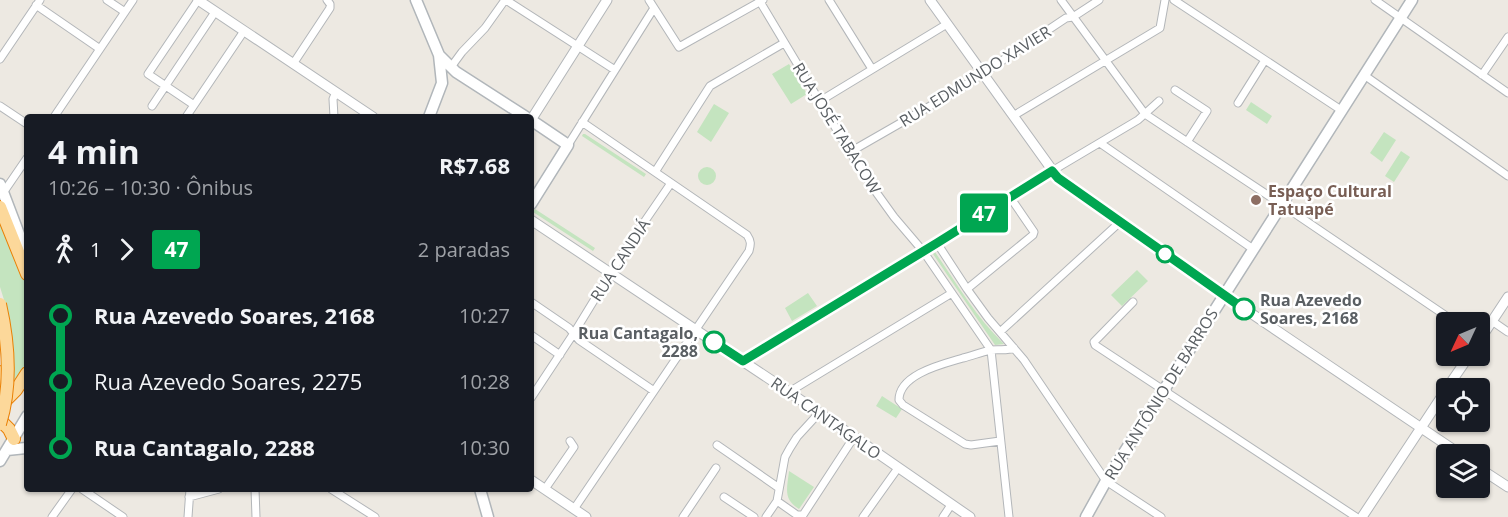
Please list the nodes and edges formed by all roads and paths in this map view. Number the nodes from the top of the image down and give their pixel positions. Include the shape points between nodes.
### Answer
1 (107, 0) edge
2 (133, 0) edge
3 (198, 0) edge
4 (327, 0) edge
5 (416, 0) edge
6 (505, 0) edge
7 (607, 0) edge
8 (649, 0) edge
9 (829, 0) edge
10 (930, 0) edge
11 (1061, 0) edge
12 (1099, 0) edge
13 (1165, 0) edge
14 (1174, 0) edge
15 (1375, 0) edge
16 (1412, 0) edge
17 (760, 1) edge
18 (38, 3) edge
19 (654, 8) junction
20 (125, 12) junction
21 (215, 12) junction
22 (1073, 16) junction
23 (1401, 18) junction
24 (947, 24) junction
25 (244, 31) junction
26 (1508, 37) edge
27 (784, 43) junction
28 (577, 46) junction
29 (100, 49) junction
30 (440, 55) junction
31 (0, 59) edge
32 (1265, 60) junction
33 (1105, 61) junction
34 (293, 64) junction
35 (873, 69) junction
36 (454, 70) junction
37 (615, 70) junction
38 (983, 74) junction
39 (1364, 75) junction
40 (1482, 75) junction
41 (442, 83) junction
42 (166, 87) junction
43 (1175, 90) dead end
44 (336, 92) junction
45 (1508, 93) edge
46 (820, 101) junction
47 (1159, 101) dead end
48 (1238, 103) dead end
49 (194, 105) junction
50 (0, 106) edge
51 (152, 106) dead end
52 (1341, 110) junction
53 (56, 114) edge
54 (188, 114) edge
55 (334, 114) edge
56 (369, 114) edge
57 (430, 114) edge
58 (521, 114) edge
59 (1145, 114) junction
60 (534, 115) edge
61 (1013, 116) junction
62 (24, 122) edge
63 (534, 122) edge
64 (582, 122) junction
65 (568, 141) junction
66 (1187, 142) junction
67 (1100, 143) junction
68 (850, 152) junction
69 (24, 162) edge
70 (1052, 171) junction
71 (655, 172) junction
72 (1508, 176) edge
73 (671, 183) junction
74 (2, 189) edge
75 (1010, 197) junction
76 (534, 199) edge
77 (1281, 204) junction
78 (0, 207) edge
79 (534, 222) edge
80 (1120, 222) junction
81 (937, 243) junction
82 (24, 247) edge
83 (1252, 249) junction
84 (923, 250) junction
85 (24, 267) edge
86 (611, 273) junction
87 (967, 289) junction
88 (952, 293) junction
89 (1224, 295) junction
90 (1508, 297) edge
91 (1133, 302) dead end
92 (0, 304) edge
93 (534, 304) edge
94 (1440, 312) edge
95 (1492, 321) junction
96 (1490, 324) edge
97 (696, 329) junction
98 (1000, 332) junction
99 (1508, 332) edge
100 (574, 333) junction
101 (534, 337) edge
102 (0, 338) edge
103 (1014, 348) junction
104 (991, 350) junction
105 (560, 355) junction
106 (743, 361) junction
107 (24, 378) edge
108 (654, 391) junction
109 (1164, 391) junction
110 (789, 392) junction
111 (0, 393) edge
112 (534, 394) edge
113 (0, 406) edge
114 (1436, 406) edge
115 (819, 413) junction
116 (0, 422) edge
117 (24, 422) edge
118 (1421, 428) junction
119 (854, 437) junction
120 (14, 439) junction
121 (570, 441) dead end
122 (1000, 441) junction
123 (1445, 444) edge
124 (717, 445) dead end
125 (24, 447) edge
126 (24, 449) edge
127 (7, 450) junction
128 (0, 461) edge
129 (716, 468) dead end
130 (898, 468) junction
131 (1490, 475) edge
132 (1106, 481) junction
133 (534, 482) edge
134 (1508, 487) edge
135 (779, 488) junction
136 (545, 489) junction
137 (70, 492) edge
138 (86, 492) edge
139 (255, 492) edge
140 (336, 492) edge
141 (481, 492) edge
142 (190, 493) edge
143 (724, 497) dead end
144 (777, 501) junction
145 (951, 505) junction
146 (361, 508) junction
147 (574, 509) junction
148 (1159, 516) edge
149 (52, 517) edge
150 (123, 517) edge
151 (188, 517) edge
152 (256, 517) edge
153 (357, 517) edge
154 (375, 517) edge
155 (488, 517) edge
156 (586, 517) edge
157 (683, 517) edge
158 (754, 517) edge
159 (766, 517) edge
160 (863, 517) edge
161 (943, 517) edge
162 (970, 517) edge
163 (1009, 517) edge
164 (1086, 517) edge
165 (1356, 517) edge
166 (1362, 517) edge

1 - 20 street
2 - 20 street
3 - 21 street
3 - 42 street via 148,75
4 - 34 street via 330,8
5 - 30 main road
6 - 28 street
6 - 36 street via 462,52
7 - 28 street
8 - 19 street
9 - 35 street
10 - 24 street
11 - 22 street
12 - 22 street, RUA EDMUNDO XAVIER
13 - 33 street via 1160,28
14 - 32 street
15 - 23 street
16 - 23 main road, RUA ANTÔNIO DE BARROS
17 - 19 street via 679,47
17 - 27 street, RUA JOSÉ TABACOW
18 - 29 street
18 - 31 street
19 - 37 street
20 - 29 street
21 - 25 street
21 - 42 street
22 - 33 street
22 - 38 street, RUA EDMUNDO XAVIER
23 - 39 main road, RUA ANTÔNIO DE BARROS
23 - 40 street
24 - 35 street
24 - 38 street
25 - 34 street
25 - 49 street
26 - 40 street
27 - 46 street, RUA JOSÉ TABACOW
27 - 71 street via 710,86
28 - 37 street
28 - 60 street
29 - 53 street
30 - 36 main road
30 - 41 main road
32 - 48 street
32 - 52 street
33 - 59 street
33 - 61 street
34 - 44 street
35 - 46 street
36 - 41 main road
36 - 58 main road
37 - 64 street
38 - 61 street
38 - 68 street, RUA EDMUNDO XAVIER
39 - 52 main road, RUA ANTÔNIO DE BARROS
39 - 72 street
40 - 45 street
41 - 57 main road
42 - 49 street
42 - 51 street
43 - 66 street via 1207,111
44 - 55 street
44 - 56 street
46 - 68 street, RUA JOSÉ TABACOW
47 - 59 street
49 - 54 street
50 - 62 street
52 - 77 main road, RUA ANTÔNIO DE BARROS
59 - 66 street
59 - 67 street
61 - 70 street
63 - 65 main road
64 - 65 street
64 - 71 street
65 - 76 main road
66 - 77 street
67 - 70 street
67 - 83 street
68 - 84 street, RUA JOSÉ TABACOW via 894,217
69 - 74 street
70 - 75 street
70 - 80 street
71 - 73 street
73 - 86 street, RUA CANDIÁ
73 - 97 street via 747,235 751,245
74 - 82 main road
75 - 81 street
75 - 87 street via 1033,235
77 - 83 main road, RUA ANTÔNIO DE BARROS
77 - 94 street
78 - 85 highway
79 - 86 street, RUA CANTAGALO
80 - 89 street
80 - 98 street
81 - 84 street
81 - 87 street
83 - 89 main road, RUA ANTÔNIO DE BARROS
84 - 88 street, RUA JOSÉ TABACOW
84 - 106 street
86 - 97 street, RUA CANTAGALO
86 - 100 street, RUA CANDIÁ
87 - 98 street
88 - 104 street, RUA JOSÉ TABACOW
88 - 110 street
89 - 109 main road, RUA ANTÔNIO DE BARROS
89 - 118 street
90 - 95 street
91 - 109 street via 1095,345
92 - 116 highway, bridge via 8,371
93 - 100 street
95 - 96 street
95 - 99 street
97 - 106 street, RUA CANTAGALO
97 - 108 street
98 - 103 street
100 - 105 street, RUA CANDIÁ
100 - 108 street
101 - 105 street
102 - 111 highway
103 - 104 street
103 - 132 street
104 - 122 street
104 - 122 street via 924,371 903,387 899,399 965,444
105 - 112 street, RUA CANDIÁ
106 - 110 street, RUA CANTAGALO
107 - 113 highway
108 - 147 street
109 - 132 main road, RUA ANTÔNIO DE BARROS
109 - 165 street
110 - 115 street, RUA CANTAGALO
114 - 118 street
115 - 119 street, RUA CANTAGALO
115 - 135 street via 785,457
116 - 120 highway
117 - 120 main road
118 - 123 street
118 - 166 street
119 - 130 street, RUA CANTAGALO
119 - 144 street via 803,515
120 - 125 street
120 - 127 main road
121 - 136 street via 574,447
122 - 163 street
124 - 135 street
126 - 127 main road
127 - 128 main road
129 - 157 street
130 - 145 street, RUA CANTAGALO
130 - 160 street
131 - 134 street
132 - 148 street
132 - 164 main road, RUA ANTÔNIO DE BARROS
133 - 136 street
135 - 144 street
136 - 147 street
137 - 149 street
138 - 150 street
139 - 152 street
140 - 146 street
141 - 155 main road
142 - 151 street
143 - 158 street
144 - 159 street
145 - 161 street
145 - 162 street, RUA CANTAGALO
146 - 153 street
146 - 154 street
147 - 156 street

